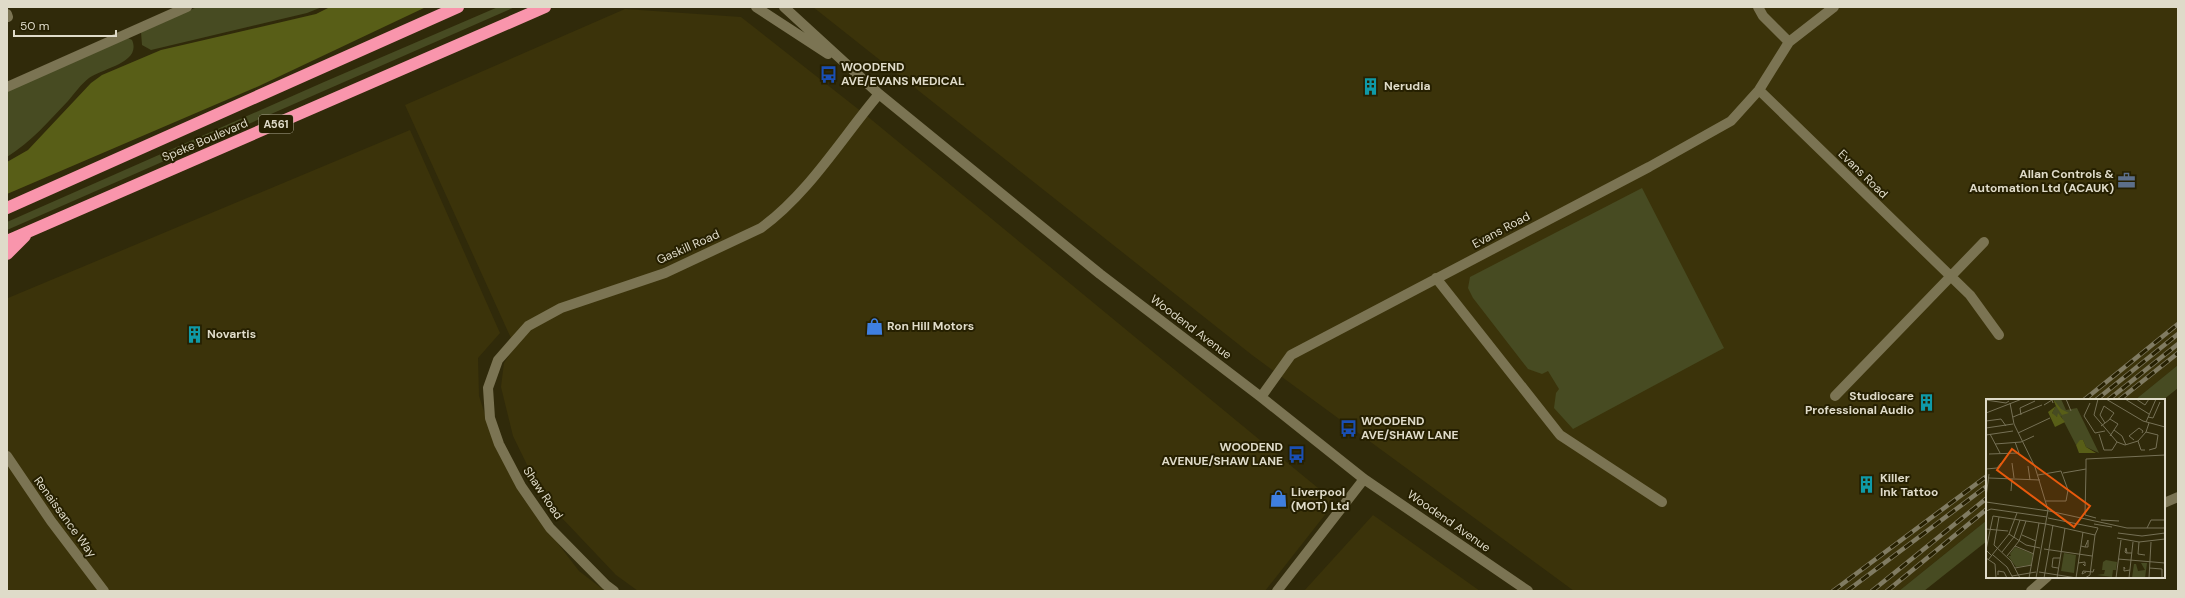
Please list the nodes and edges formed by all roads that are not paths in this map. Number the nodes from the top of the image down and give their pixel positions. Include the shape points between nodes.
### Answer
1 (187, 7) edge
2 (458, 7) edge
3 (545, 7) edge
4 (752, 7) edge
5 (756, 7) edge
6 (784, 7) edge
7 (1758, 7) edge
8 (1834, 7) edge
9 (768, 16) junction
10 (1789, 42) junction
11 (850, 68) junction
12 (7, 87) edge
13 (1759, 90) junction
14 (879, 94) junction
15 (7, 208) edge
16 (30, 231) junction
17 (7, 241) edge
18 (1984, 242) dead end
19 (7, 254) edge
20 (1950, 277) junction
21 (1436, 278) junction
22 (2000, 335) dead end
23 (488, 388) joint
24 (1835, 396) dead end
25 (1261, 397) junction
26 (7, 456) edge
27 (1364, 479) junction
28 (2178, 497) edge
29 (1662, 502) dead end
30 (2165, 503) edge
31 (2046, 578) edge
32 (104, 591) edge
33 (614, 591) edge
34 (1277, 591) edge
35 (1528, 591) edge
36 (2031, 591) edge

1 - 12 street
2 - 15 highway, Speke Boulevard / A561
3 - 16 highway, Speke Boulevard / A561
4 - 9 street
5 - 9 street, Woodend Avenue
6 - 11 street, Woodend Avenue
7 - 10 street via 1763,16
8 - 10 street, Evans Road
9 - 11 street, Woodend Avenue
10 - 13 street, Evans Road
11 - 14 street, Woodend Avenue
13 - 20 street, Evans Road
13 - 21 street, Evans Road via 1731,121 1649,167
14 - 23 street, Gaskill Road via 828,160 775,218 761,228 665,273 561,308 528,326 498,360
14 - 25 street, Woodend Avenue via 1100,274
16 - 17 highway, Speke Boulevard / A561
16 - 19 highway
18 - 20 street
20 - 22 street, Evans Road via 1970,294
20 - 24 street
21 - 25 street, Evans Road via 1291,355
21 - 29 street via 1560,434
23 - 33 street, Shaw Road via 492,424 520,486 550,528
25 - 27 street, Woodend Avenue
26 - 32 street, Renaissance Way via 51,521
27 - 34 street
27 - 35 street, Woodend Avenue
28 - 30 street
31 - 36 street

